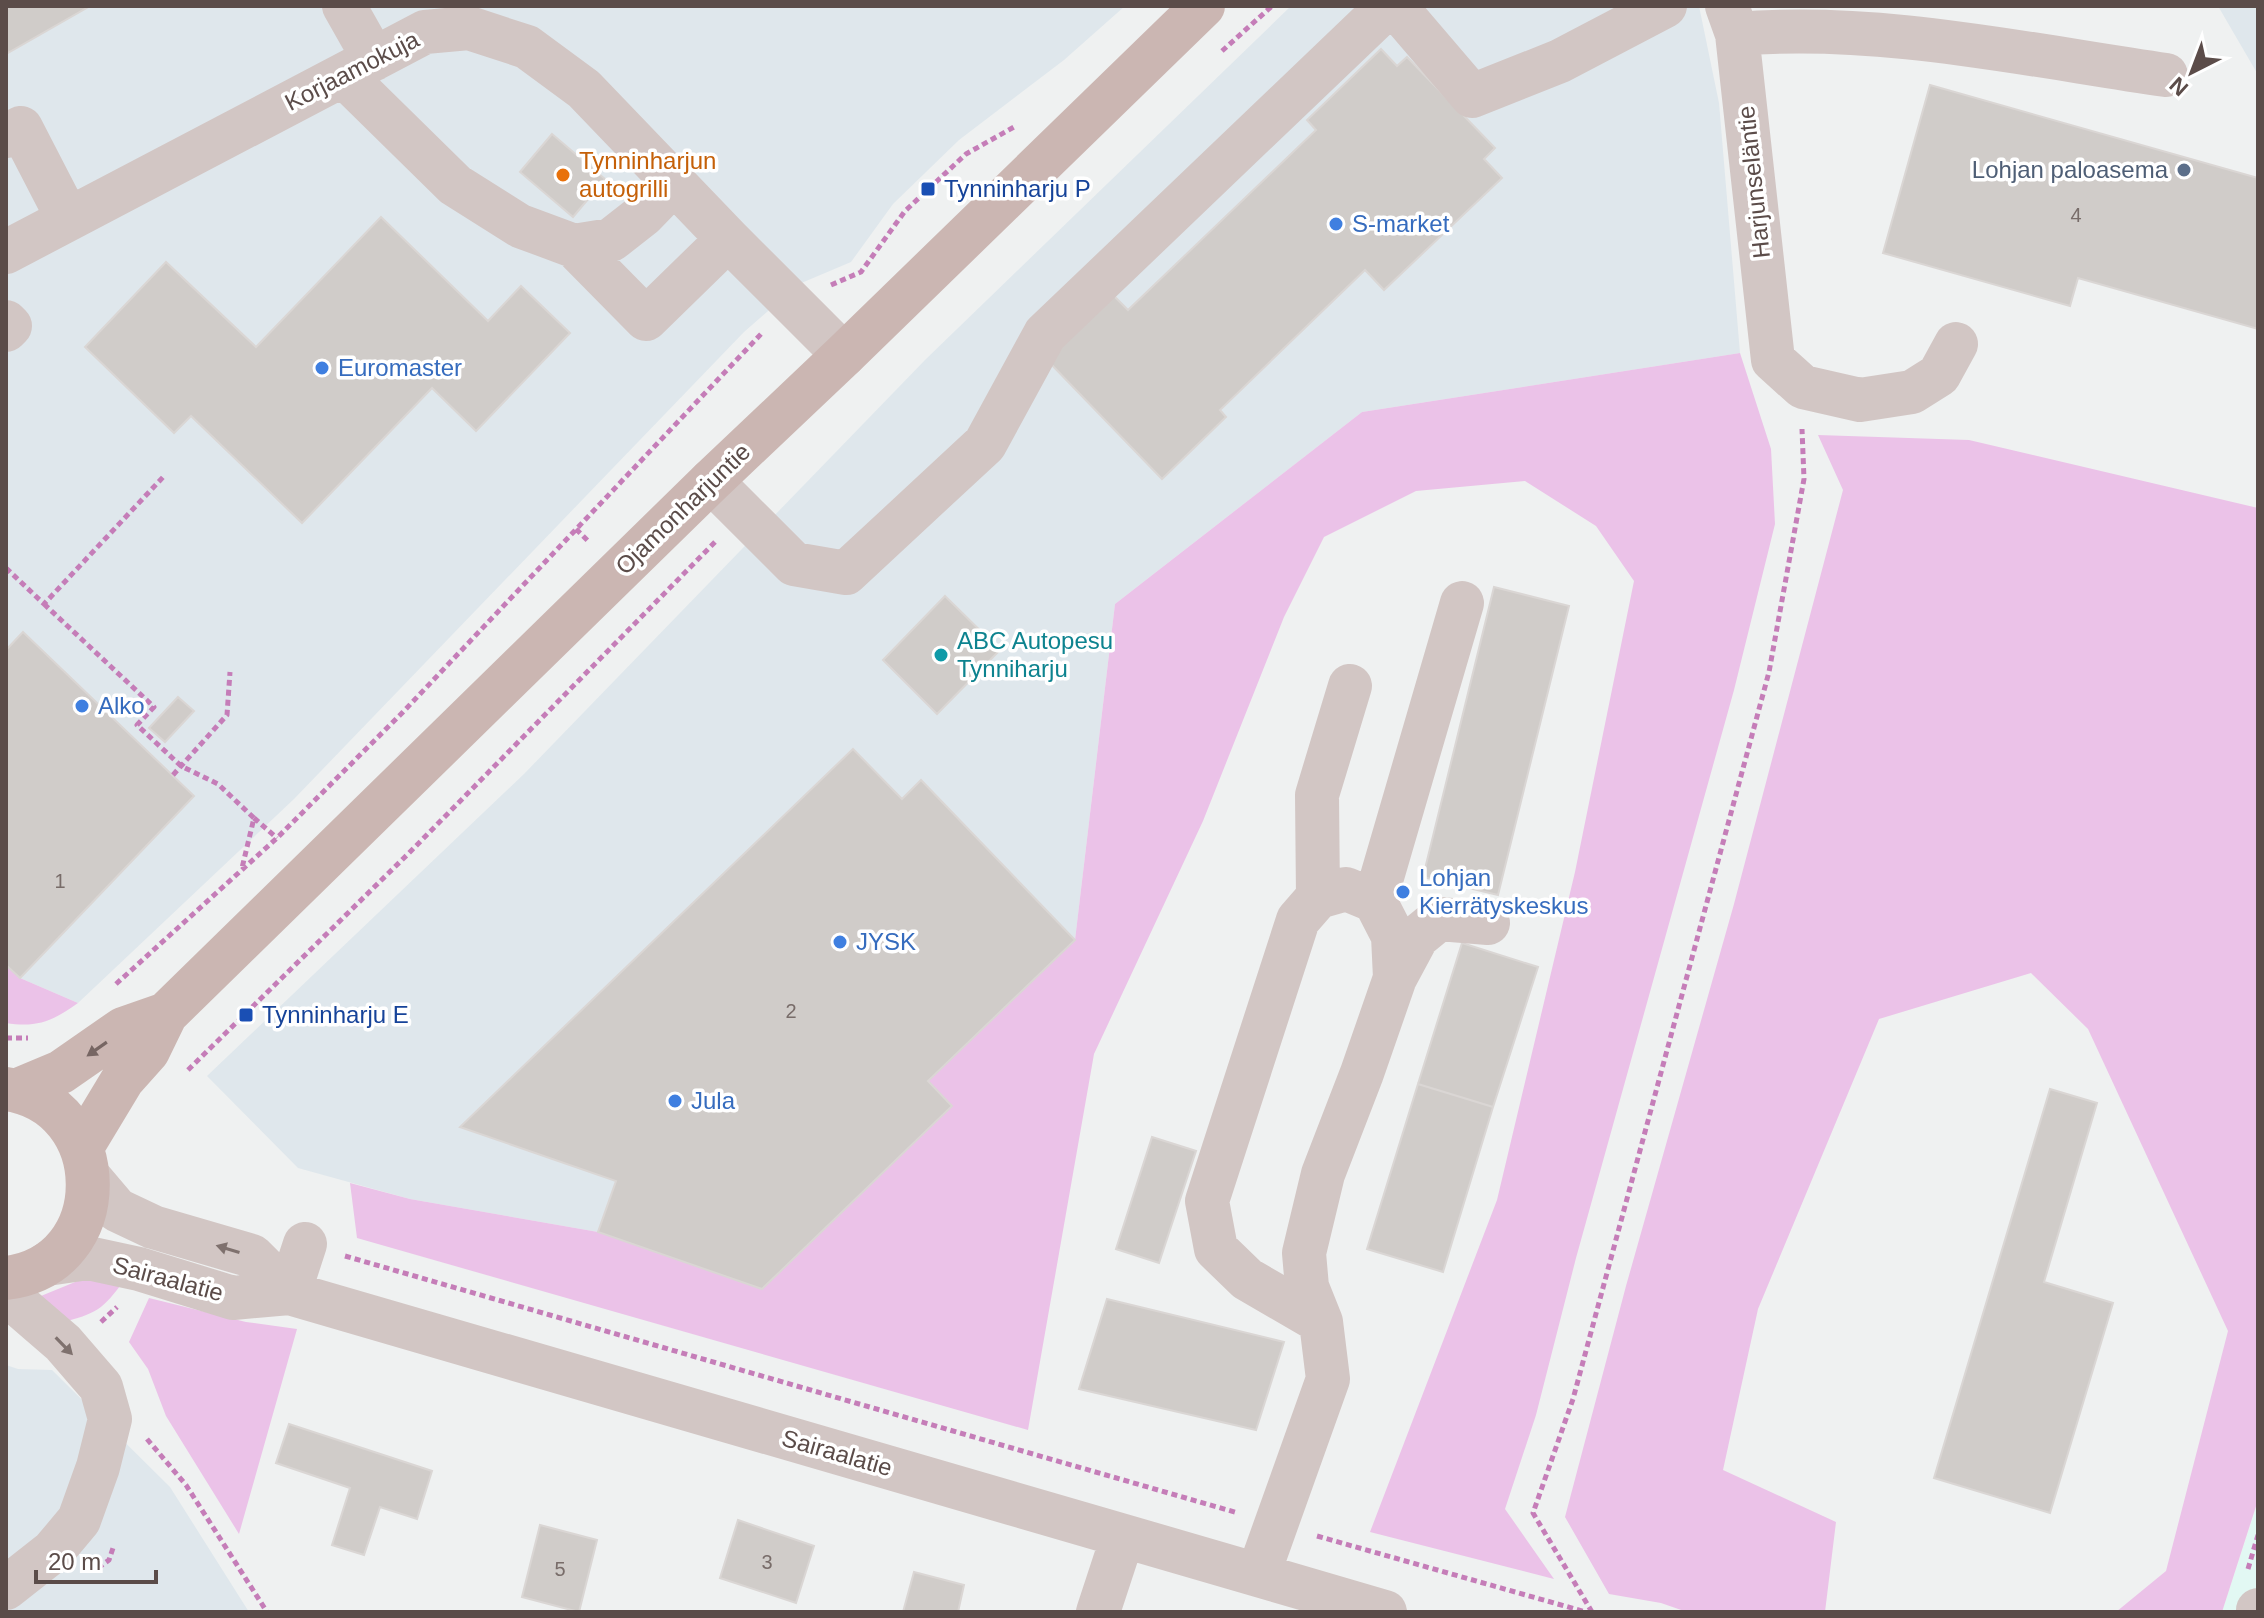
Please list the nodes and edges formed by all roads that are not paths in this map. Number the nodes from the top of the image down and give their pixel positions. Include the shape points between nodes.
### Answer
1 (344, 6) edge
2 (1203, 6) edge
3 (1388, 6) edge
4 (1395, 6) edge
5 (1665, 6) edge
6 (1732, 20) edge
7 (359, 67) junction
8 (2166, 75) dead end
9 (6, 136) edge
10 (674, 183) junction
11 (68, 219) junction
12 (728, 239) junction
13 (574, 246) junction
14 (6, 252) edge
15 (6, 322) edge
16 (6, 330) edge
17 (1956, 344) dead end
18 (844, 355) junction
19 (711, 481) junction
20 (1462, 603) dead end
21 (1350, 686) dead end
22 (1318, 897) junction
23 (1375, 901) junction
24 (1488, 923) dead end
25 (1395, 978) junction
26 (166, 1014) junction
27 (12, 1090) edge
28 (86, 1162) junction
29 (305, 1244) road end
30 (47, 1264) junction
31 (6, 1278) edge
32 (289, 1293) junction
33 (6, 1294) edge
34 (1321, 1322) junction
35 (1123, 1536) junction
36 (1258, 1575) junction
37 (6, 1588) edge
38 (1098, 1612) edge
39 (1385, 1612) edge

1 - 7 street
2 - 18 main road, Ojamonharjuntie
3 - 19 street via 1045,334 985,444 846,573 794,564
4 - 5 street via 1472,96 1560,61
6 - 8 street via 1933,41
6 - 17 street, Harjunseläntie via 1788,374 1860,400 1912,392 1939,375
7 - 10 street, Korjaamokuja via 425,32 469,28 527,47 584,89
7 - 11 street, Korjaamokuja
7 - 13 street via 455,185 520,226
9 - 11 street via 21,128
10 - 12 street, Korjaamokuja
10 - 13 street via 611,240
11 - 14 street, Korjaamokuja
12 - 13 street via 646,319
12 - 18 street, Korjaamokuja
15 - 16 street
18 - 19 main road, Ojamonharjuntie
19 - 26 main road, Ojamonharjuntie
20 - 23 street
21 - 22 street via 1317,795
22 - 23 street via 1346,889
22 - 34 street via 1298,920 1207,1201 1216,1249 1247,1279
23 - 25 street via 1393,936
24 - 25 street via 1439,919 1417,937
25 - 34 street via 1323,1174 1304,1253 1307,1287
26 -> 27 main road, Ojamonharjuntie via 123,1029 61,1072
26 - 28 main road, Ojamonharjuntie via 148,1051 123,1079
27 - 28 main road via 45,1102 66,1121
28 - 30 main road via 88,1202 80,1226
32 -> 28 street, Sairaalatie via 252,1256 153,1227 117,1210
29 - 32 street
30 - 31 main road
30 - 32 street, Sairaalatie via 88,1258 233,1298
32 - 35 street, Sairaalatie
33 -> 37 street via 63,1343 101,1387 110,1419 79,1520 53,1551
34 - 36 street via 1328,1379
35 - 36 street, Sairaalatie
35 - 38 street
36 - 39 street, Sairaalatie

